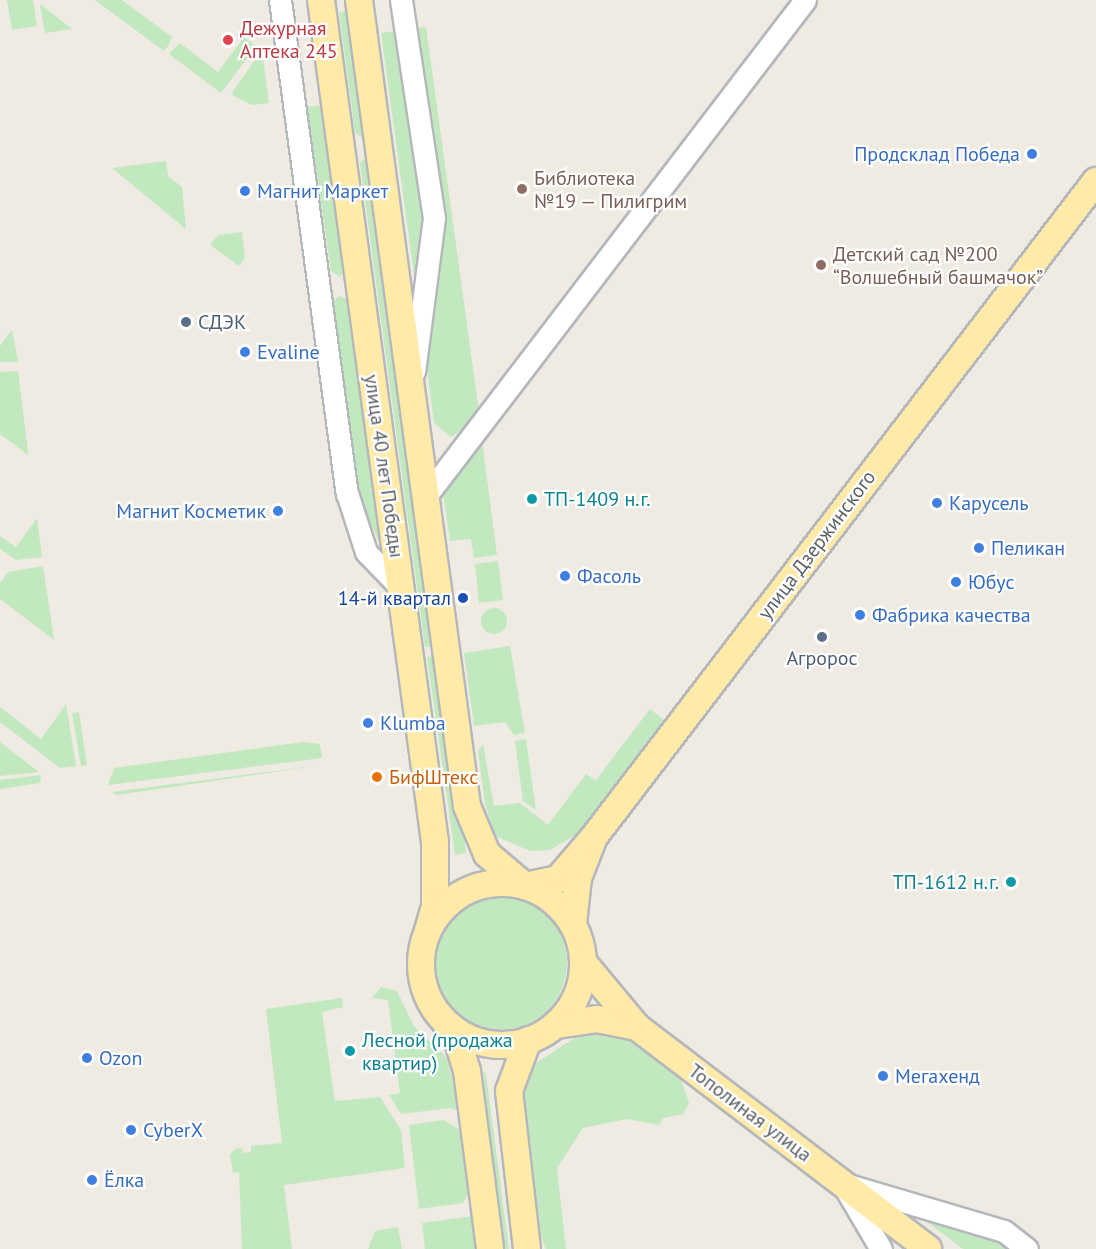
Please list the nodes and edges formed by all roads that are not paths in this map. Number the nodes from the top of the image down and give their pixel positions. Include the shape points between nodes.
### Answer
1 (280, 0) edge
2 (321, 0) edge
3 (359, 0) edge
4 (401, 0) edge
5 (805, 0) edge
6 (378, 144) junction
7 (341, 151) junction
8 (1096, 181) edge
9 (411, 393) junction
10 (426, 496) junction
11 (400, 588) junction
12 (594, 837) junction
13 (525, 886) junction
14 (573, 924) junction
15 (428, 931) junction
16 (583, 962) junction
17 (557, 1025) junction
18 (637, 1027) junction
19 (455, 1032) junction
20 (528, 1040) junction
21 (842, 1183) junction
22 (490, 1249) edge
23 (527, 1249) edge
24 (881, 1249) edge
25 (928, 1249) edge
26 (1027, 1249) edge

1 - 11 street via 347,493 366,552
2 - 7 main road, улица 40 лет Победы
3 - 6 main road, улица 40 лет Победы
4 - 9 street via 434,218
5 - 10 street
6 - 7 main road
6 - 9 main road, улица 40 лет Победы
7 - 11 main road, улица 40 лет Победы
8 - 12 main road, улица Дзержинского
9 - 10 main road, улица 40 лет Победы
10 - 13 main road, улица 40 лет Победы via 467,806 487,854
11 - 15 main road, улица 40 лет Победы via 435,842 435,906
12 - 13 main road via 558,879
12 - 14 main road, улица Дзержинского via 578,878
13 - 14 main road via 558,906
13 - 15 main road via 487,884 467,890 449,902
14 - 16 main road
15 - 19 main road via 421,955 423,987 436,1013
16 - 17 main road via 573,1002
16 - 18 main road
17 - 18 main road, Тополиная улица via 607,1020
17 - 20 main road
18 - 21 main road, Тополиная улица
19 - 20 main road via 490,1046
19 - 22 main road via 467,1071
20 - 23 main road via 509,1091
21 - 24 street
21 - 25 main road, Тополиная улица
21 - 26 street via 1004,1231

